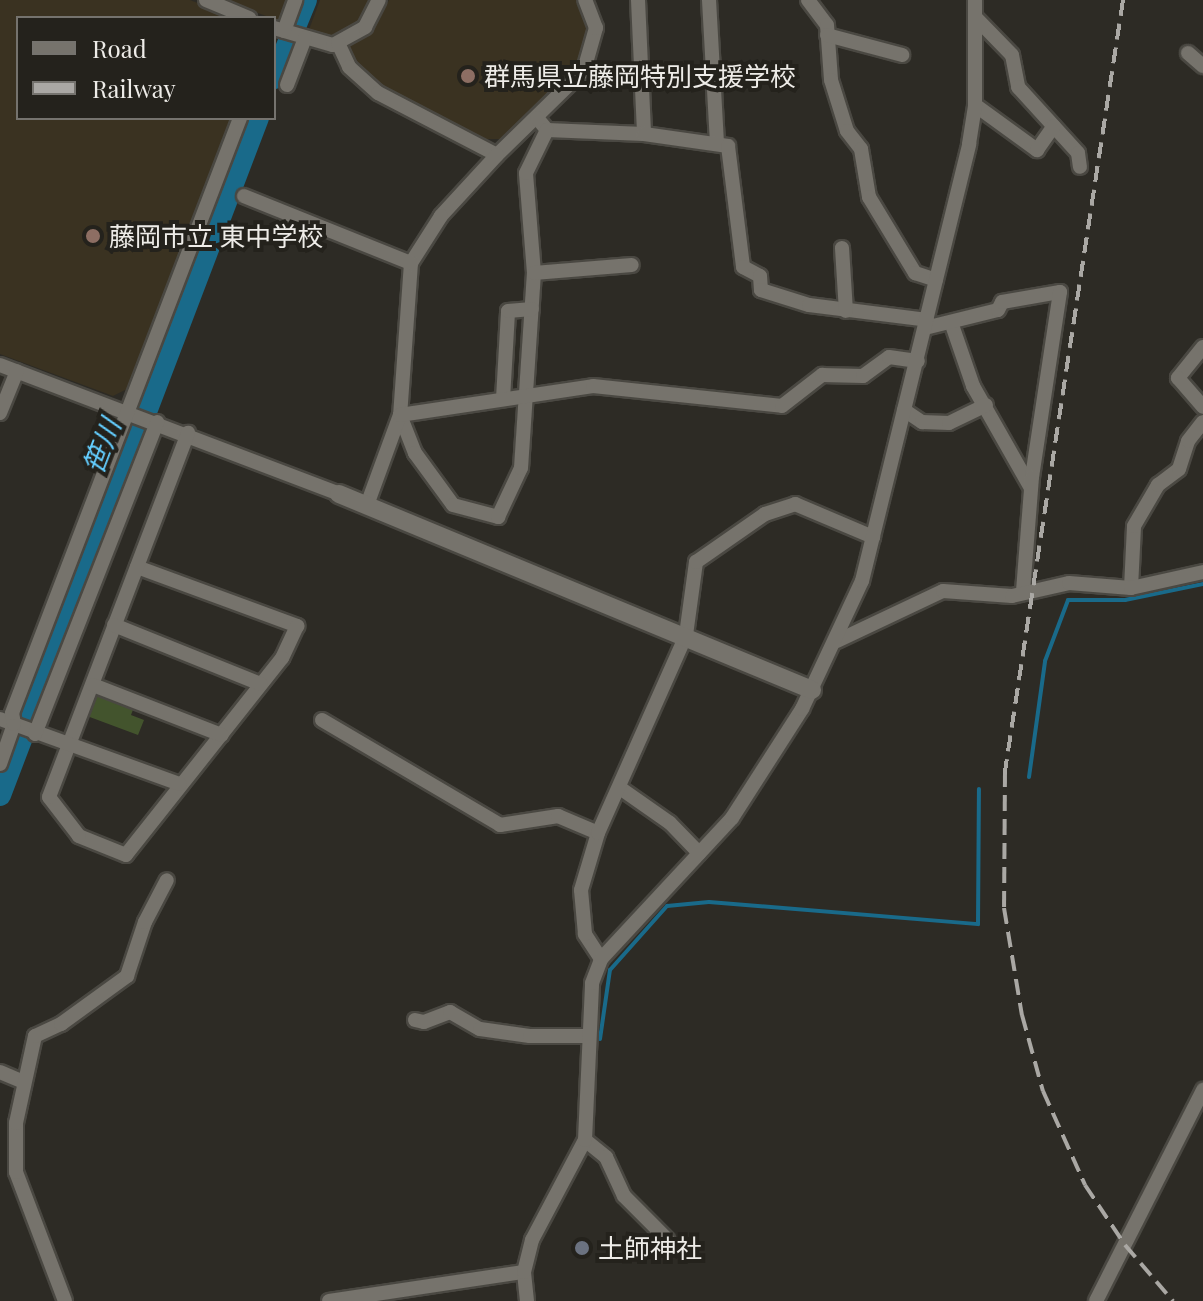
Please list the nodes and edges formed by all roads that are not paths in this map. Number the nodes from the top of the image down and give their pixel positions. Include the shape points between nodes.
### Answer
1 (206, 0) edge
2 (295, 0) edge
3 (379, 0) edge
4 (585, 0) edge
5 (638, 0) edge
6 (709, 0) edge
7 (808, 0) edge
8 (975, 0) edge
9 (244, 16) edge
10 (975, 17) junction
11 (279, 29) edge
12 (827, 35) junction
13 (305, 38) junction
14 (338, 43) junction
15 (1188, 53) dead end
16 (902, 55) dead end
17 (1203, 66) edge
18 (287, 85) dead end
19 (975, 105) junction
20 (537, 118) junction
21 (239, 120) edge
22 (1054, 126) junction
23 (547, 130) junction
24 (644, 134) junction
25 (717, 142) junction
26 (497, 155) junction
27 (1080, 167) dead end
28 (244, 196) dead end
29 (842, 248) dead end
30 (411, 263) junction
31 (632, 265) dead end
32 (534, 273) junction
33 (936, 280) junction
34 (532, 309) junction
35 (846, 311) junction
36 (951, 322) junction
37 (926, 324) junction
38 (1203, 347) edge
39 (918, 361) junction
40 (0, 365) edge
41 (17, 371) junction
42 (527, 397) junction
43 (503, 399) junction
44 (986, 405) junction
45 (1203, 407) edge
46 (904, 410) junction
47 (0, 413) edge
48 (400, 415) junction
49 (143, 417) junction
50 (1203, 422) edge
51 (188, 433) junction
52 (1031, 488) junction
53 (339, 494) joint
54 (367, 505) junction
55 (873, 537) junction
56 (137, 567) junction
57 (1203, 572) edge
58 (1131, 588) junction
59 (1023, 592) junction
60 (114, 625) junction
61 (686, 635) junction
62 (837, 641) junction
63 (261, 684) junction
64 (93, 685) junction
65 (812, 690) junction
66 (322, 720) dead end
67 (20, 727) edge
68 (222, 735) junction
69 (70, 744) junction
70 (0, 764) edge
71 (180, 784) junction
72 (620, 788) junction
73 (598, 833) junction
74 (699, 853) junction
75 (167, 880) dead end
76 (601, 959) junction
77 (415, 1020) dead end
78 (588, 1036) junction
79 (0, 1072) edge
80 (24, 1082) junction
81 (1203, 1090) edge
82 (585, 1140) junction
83 (667, 1239) dead end
84 (524, 1272) junction
85 (65, 1301) edge
86 (329, 1301) edge
87 (527, 1301) edge
88 (1096, 1301) edge

1 - 9 street
2 - 11 street
3 - 14 street via 365,27
4 - 20 street via 596,28 592,54 584,70
5 - 24 street
6 - 25 street
7 - 12 street via 827,25
8 - 10 street
10 - 19 street
10 - 22 street via 1012,55 1018,87
11 - 13 street
12 - 16 street
12 - 33 street via 831,80 847,131 861,149 869,197 915,273
13 - 14 street
13 - 18 street
14 - 26 street via 349,67 378,93
15 - 17 street
19 - 22 street via 1037,150
19 - 33 street
20 - 23 street
20 - 26 street
21 - 49 street
22 - 27 street via 1078,153
23 - 24 street
23 - 32 street via 526,173
24 - 25 street
25 - 35 street via 728,146 743,267 760,276 761,290
26 - 30 street via 441,216
28 - 30 street
29 - 35 street
30 - 48 street
31 - 32 street
32 - 34 street
33 - 37 street
34 - 42 street
34 - 43 street via 508,311
35 - 37 street
36 - 37 street
36 - 44 street via 973,386
36 - 52 street via 998,310 1002,302 1060,292
37 - 39 street
38 - 45 street via 1178,378
39 - 42 street via 889,357 863,376 822,375 782,406 593,386
39 - 46 street
40 - 41 street
41 - 47 street
41 - 49 street
42 - 43 street
42 - 48 street via 521,468 498,517 453,505 415,453
43 - 48 street
44 - 46 street via 949,423 922,422
44 - 52 street
46 - 55 street
48 - 54 street
49 - 51 street
49 - 67 street
49 - 67 street via 12,713
50 - 58 street via 1188,441 1179,469 1158,485 1134,526
51 - 53 street
51 - 56 street
52 - 59 street
53 - 54 street
54 - 61 street
55 - 61 street via 795,504 765,514 696,562
55 - 62 street
56 - 60 street
56 - 63 street via 297,626 282,658
57 - 58 street
58 - 59 street via 1069,583
59 - 62 street via 1012,596 943,591
60 - 63 street
60 - 64 street
61 - 65 street
61 - 72 street
62 - 65 street
63 - 68 street
64 - 68 street
64 - 69 street
65 - 74 street via 732,818
66 - 73 street via 500,825 558,816
67 - 69 street
67 - 70 street
68 - 71 street
69 - 71 street
69 - 71 street via 49,797 79,836 126,855
72 - 73 street
72 - 74 street via 670,823
73 - 76 street via 581,890 585,934
74 - 76 street
75 - 80 street via 145,922 127,976 61,1024 35,1036
76 - 78 street via 592,983
77 - 78 street via 450,1012 480,1029
78 - 82 street
79 - 80 street
80 - 85 street via 16,1123 16,1172
81 - 88 street
82 - 83 street via 606,1157 624,1196
82 - 84 street via 532,1240
84 - 86 street
84 - 87 street

